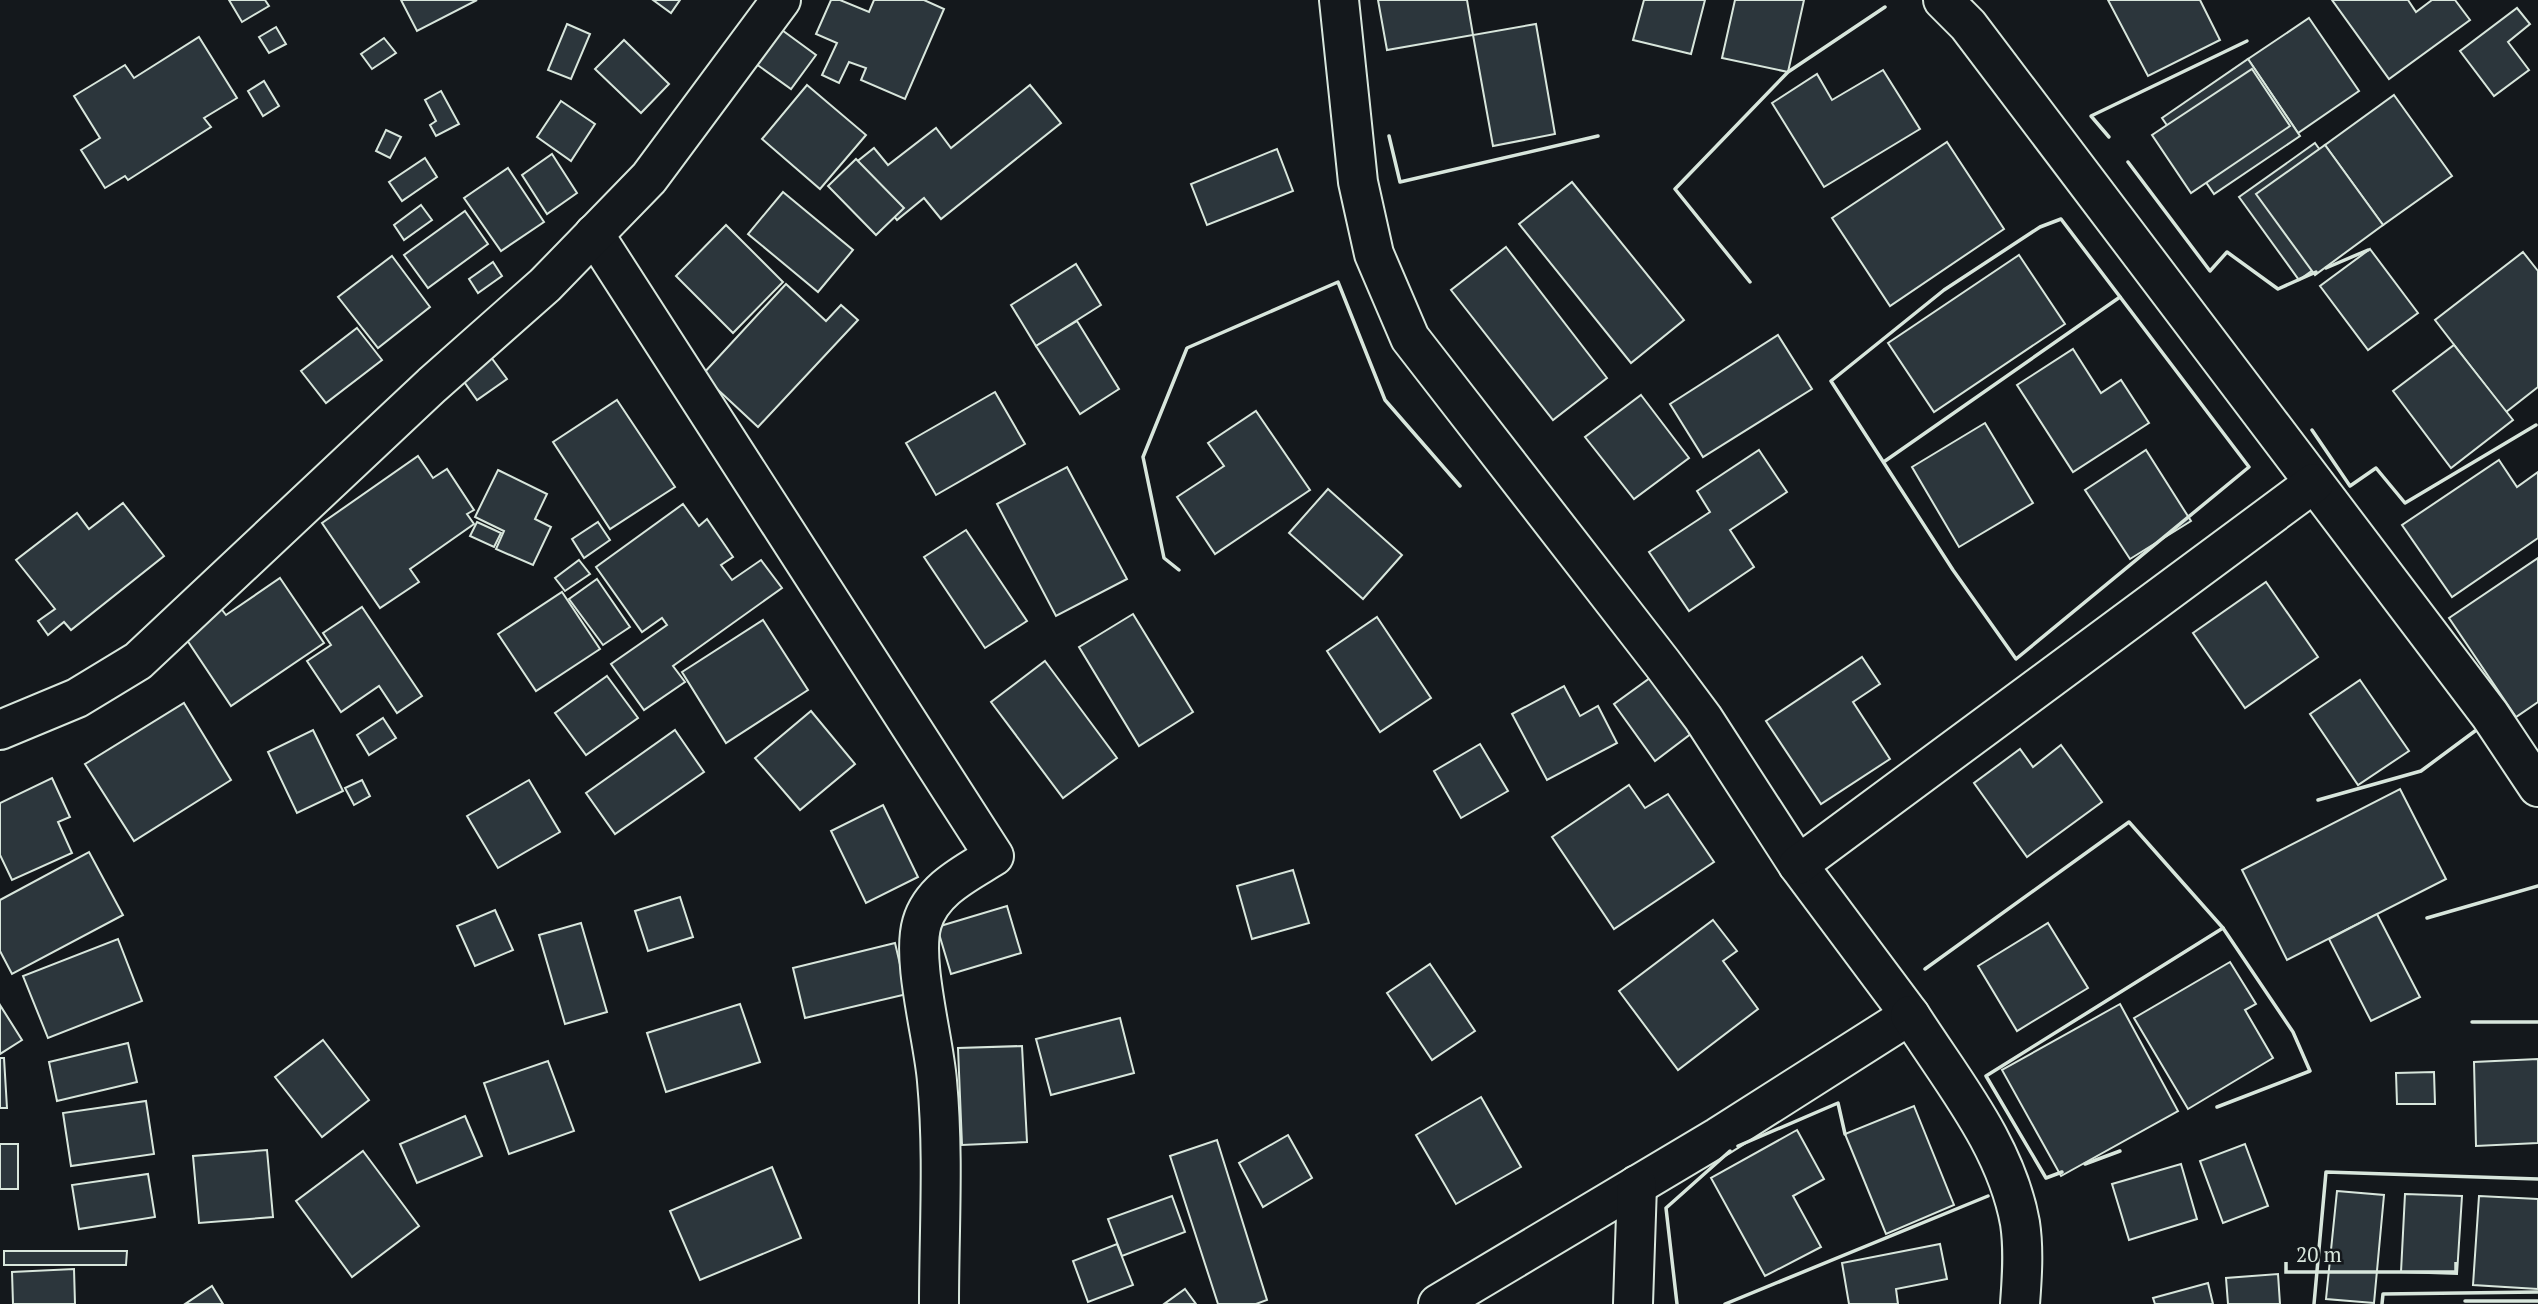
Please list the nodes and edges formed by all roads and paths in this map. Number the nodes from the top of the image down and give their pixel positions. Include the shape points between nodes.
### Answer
1 (781, 0) edge
2 (1339, 0) edge
3 (1943, 0) edge
4 (594, 234) junction
5 (2314, 483) junction
6 (0, 730) edge
7 (2538, 787) edge
8 (1798, 865) junction
9 (1910, 1016) junction
10 (1636, 1185) junction
11 (939, 1304) edge
12 (1438, 1304) edge
13 (1633, 1304) edge
14 (2020, 1304) edge

1 - 4 street via 649,178
2 - 8 street via 1358,182 1374,254 1410,338 1662,663
3 - 5 street via 1968,25
4 - 6 street via 545,285 138,660 77,698
4 - 11 street via 994,856 934,898 921,924 921,972 937,1079 941,1145
5 - 7 street via 2490,715
5 - 8 street
8 - 9 street
9 - 10 street
9 - 14 street via 1995,1146 2009,1179 2020,1225
10 - 12 street
10 - 13 street

